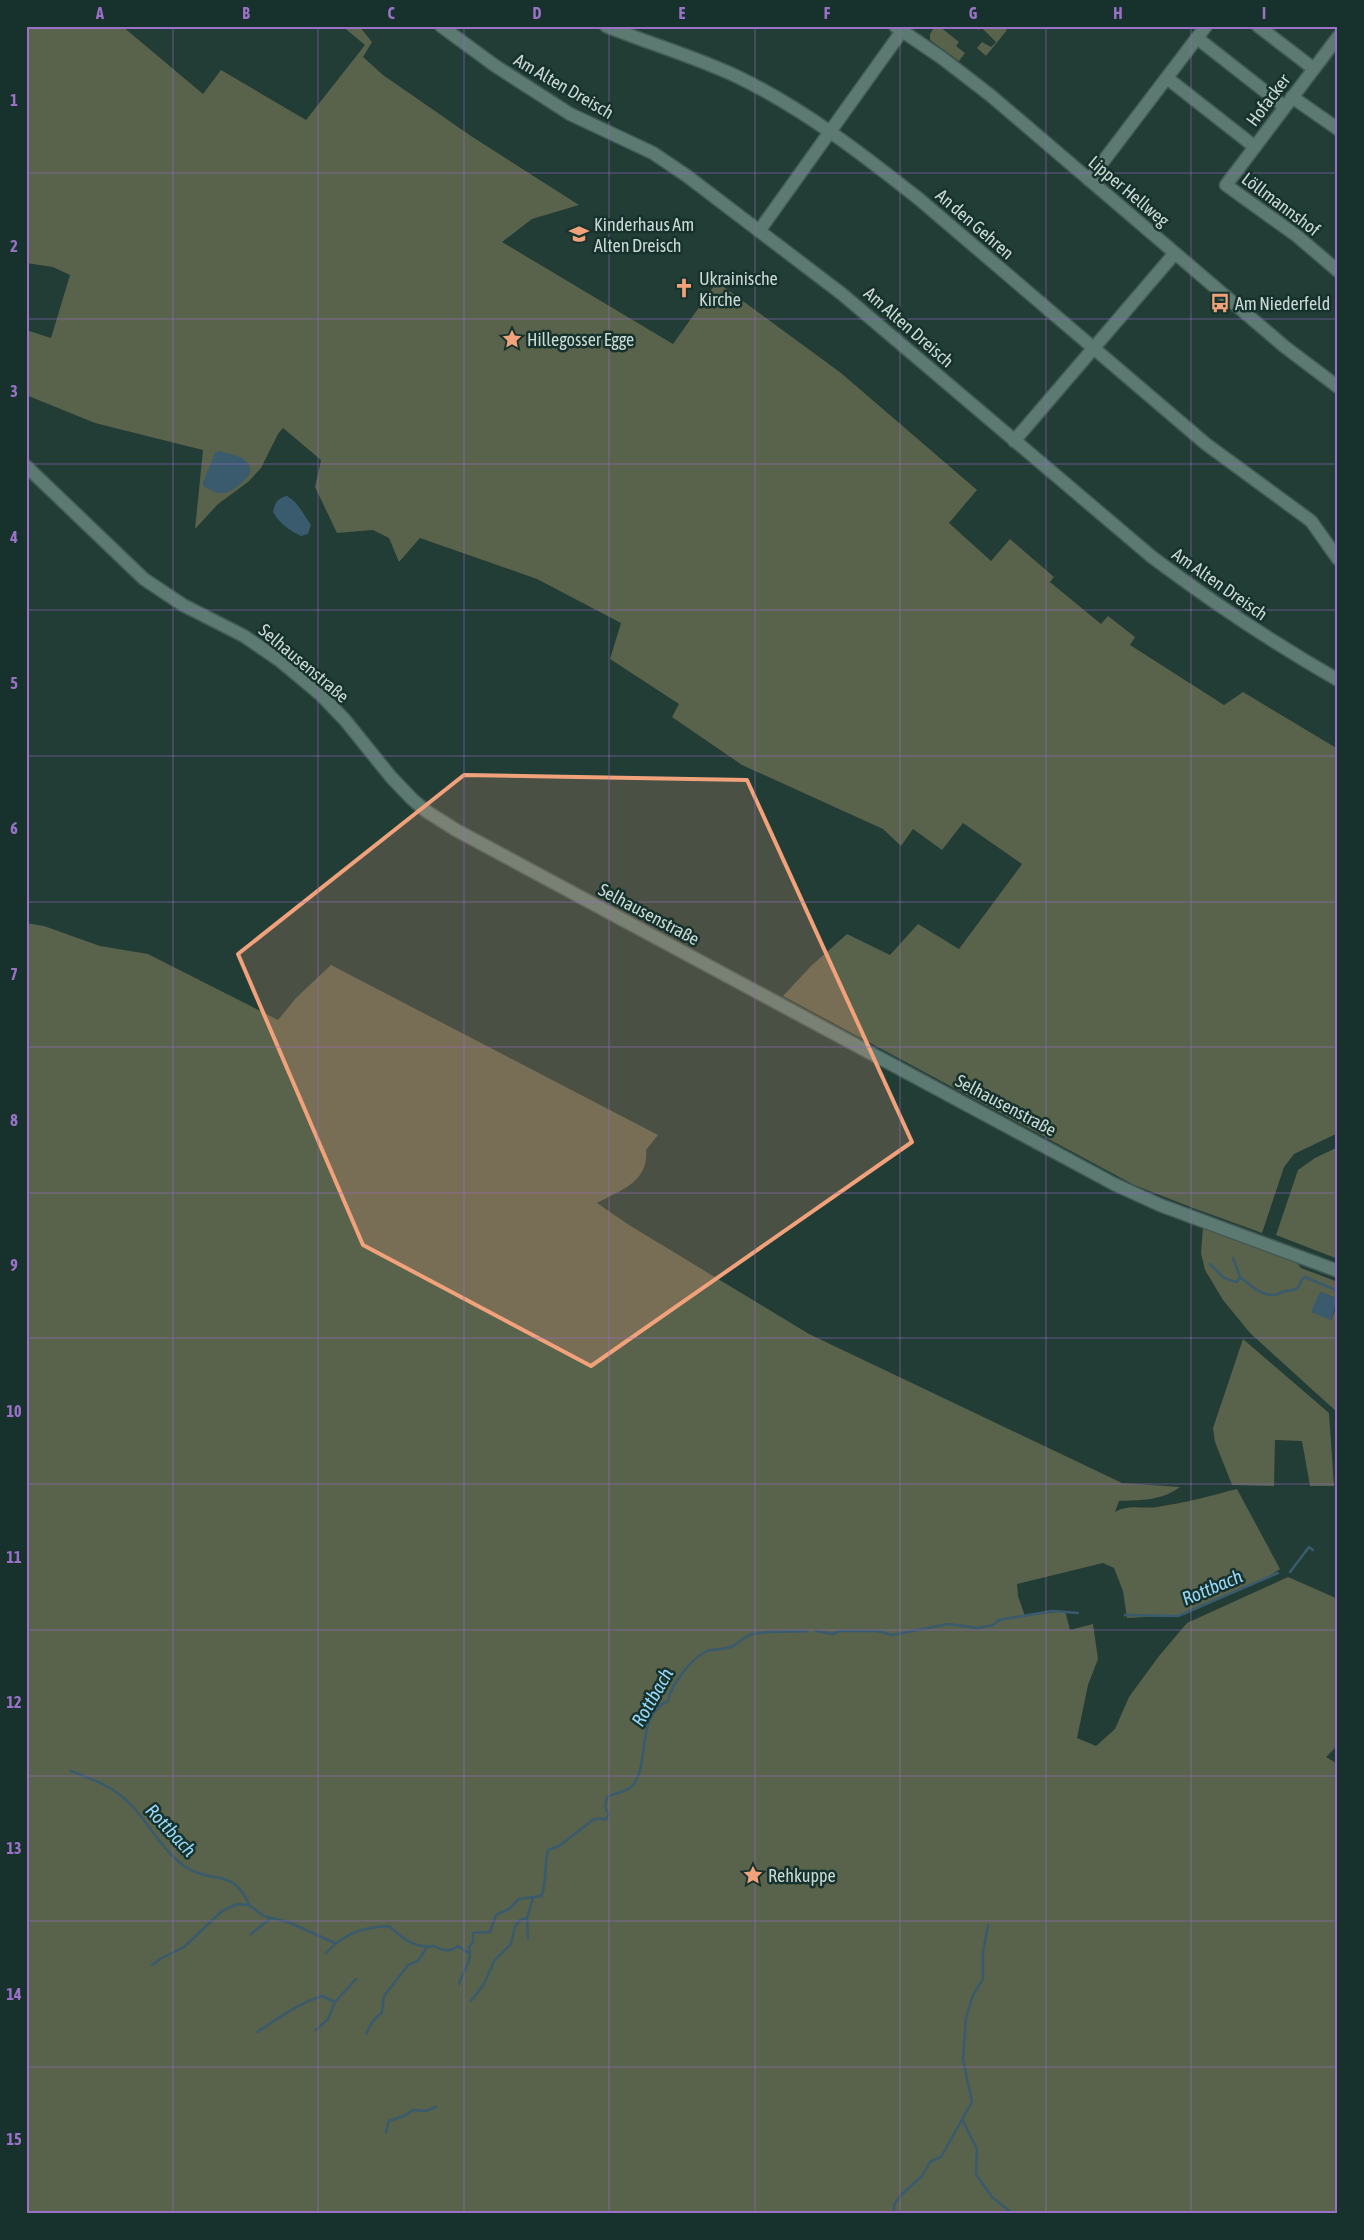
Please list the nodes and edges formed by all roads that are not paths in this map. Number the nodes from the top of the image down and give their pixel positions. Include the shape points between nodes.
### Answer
1 (441, 26) edge
2 (606, 26) edge
3 (1206, 26) edge
4 (1258, 26) edge
5 (898, 28) edge
6 (1338, 37) edge
7 (1197, 38) junction
8 (1314, 69) junction
9 (1167, 78) junction
10 (1289, 102) junction
11 (1338, 129) edge
12 (829, 132) junction
13 (1255, 147) junction
14 (1089, 180) junction
15 (1226, 185) joint
16 (759, 231) junction
17 (1175, 253) junction
18 (1338, 271) edge
19 (1094, 348) junction
20 (1338, 388) edge
21 (1014, 441) junction
22 (26, 466) edge
23 (1338, 559) edge
24 (1338, 680) edge
25 (1338, 1271) edge

1 - 16 street, Am Alten Dreisch via 570,114 653,153
2 - 12 street, An den Gehren via 738,77
3 - 7 street
4 - 8 street
5 - 12 street
5 - 14 street, Lipper Hellweg via 977,85
6 - 8 street, Hofacker
7 - 9 street
7 - 10 street
8 - 10 street, Hofacker
9 - 13 street
9 - 14 street
10 - 11 street
10 - 13 street, Hofacker
12 - 16 street
12 - 19 street, An den Gehren via 919,199
13 - 15 street, Hofacker
14 - 17 street, Lipper Hellweg
15 - 18 street, Löllmannshof via 1297,236
16 - 21 street, Am Alten Dreisch via 842,294
17 - 19 street
17 - 20 street, Lipper Hellweg
19 - 21 street
19 - 23 street, An den Gehren via 1230,463 1311,521
21 - 24 street, Am Alten Dreisch via 1110,523 1202,594
22 - 25 street, Selhausenstraße via 144,580 183,605 244,636 321,695 391,777 426,811 448,825 1114,1184 1160,1205

